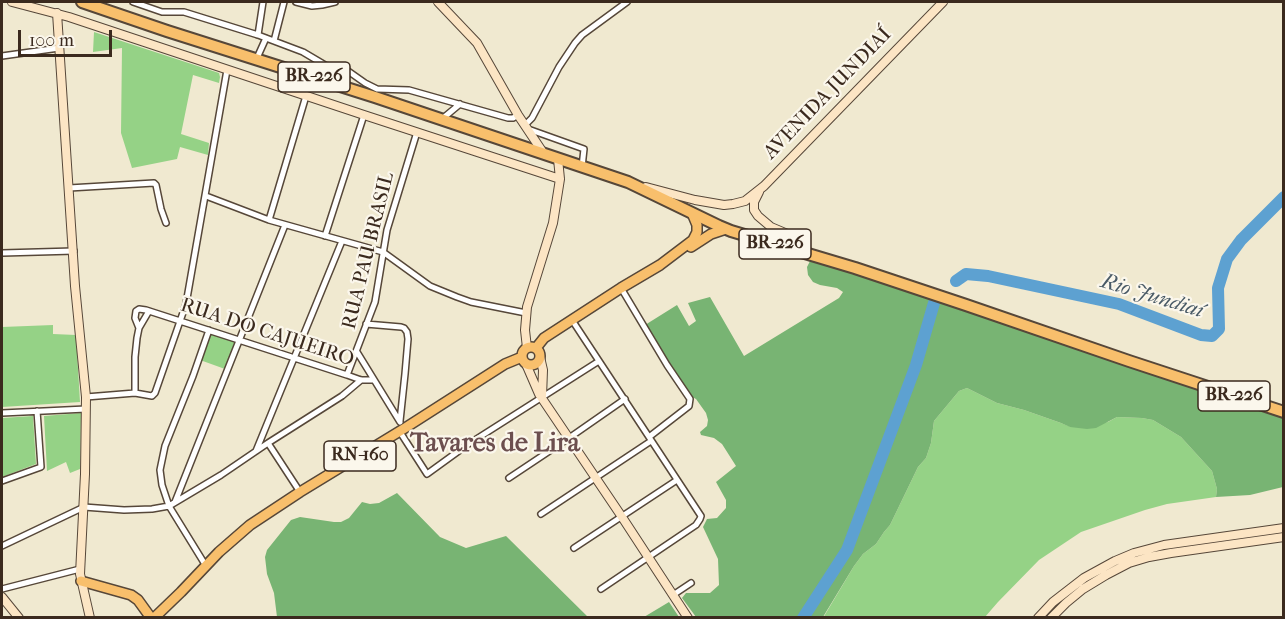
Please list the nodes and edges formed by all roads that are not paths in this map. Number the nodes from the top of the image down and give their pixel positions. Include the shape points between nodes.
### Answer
1 (12, 2) edge
2 (82, 2) edge
3 (133, 2) edge
4 (263, 2) edge
5 (278, 2) edge
6 (284, 2) edge
7 (296, 2) edge
8 (335, 2) edge
9 (438, 2) edge
10 (627, 2) edge
11 (943, 2) edge
12 (142, 5) junction
13 (57, 13) junction
14 (136, 20) junction
15 (258, 35) junction
16 (266, 38) junction
17 (274, 41) junction
18 (59, 48) junction
19 (2, 56) edge
20 (257, 58) junction
21 (227, 70) junction
22 (376, 93) junction
23 (306, 96) junction
24 (460, 104) junction
25 (364, 115) junction
26 (518, 115) junction
27 (442, 119) junction
28 (527, 127) junction
29 (417, 132) junction
30 (545, 155) junction
31 (558, 159) junction
32 (582, 167) junction
33 (560, 179) junction
34 (628, 182) junction
35 (764, 186) junction
36 (69, 188) junction
37 (206, 196) junction
38 (692, 213) junction
39 (269, 220) junction
40 (166, 223) dead end
41 (285, 225) junction
42 (726, 229) junction
43 (325, 236) junction
44 (342, 241) junction
45 (74, 251) junction
46 (383, 252) junction
47 (2, 253) edge
48 (806, 253) junction
49 (672, 256) junction
50 (621, 288) junction
51 (151, 311) junction
52 (526, 313) junction
53 (180, 320) junction
54 (572, 320) junction
55 (366, 324) junction
56 (139, 328) junction
57 (209, 330) junction
58 (239, 340) junction
59 (357, 352) junction
60 (530, 355) junction
61 (294, 358) junction
62 (599, 361) junction
63 (347, 375) junction
64 (361, 380) junction
65 (373, 380) junction
66 (135, 393) junction
67 (86, 397) junction
68 (542, 398) junction
69 (625, 399) junction
70 (86, 409) junction
71 (37, 411) junction
72 (1284, 412) edge
73 (2, 413) edge
74 (401, 427) junction
75 (569, 438) junction
76 (650, 439) junction
77 (268, 443) junction
78 (255, 453) junction
79 (509, 478) dead end
80 (596, 478) junction
81 (677, 480) junction
82 (2, 482) edge
83 (300, 492) junction
84 (175, 502) junction
85 (169, 506) junction
86 (84, 507) junction
87 (541, 514) dead end
88 (622, 517) junction
89 (1284, 528) edge
90 (1284, 537) edge
91 (2, 546) edge
92 (574, 548) dead end
93 (648, 557) junction
94 (206, 566) junction
95 (80, 569) junction
96 (81, 581) junction
97 (691, 583) dead end
98 (2, 589) edge
99 (601, 589) dead end
100 (673, 595) junction
101 (2, 597) edge
102 (19, 618) edge
103 (90, 618) edge
104 (152, 618) edge
105 (688, 618) edge
106 (1038, 618) edge
107 (1051, 618) edge

1 - 13 street
2 - 14 highway, BR-226
3 - 12 street
4 - 15 street
5 - 6 street
6 - 17 street
7 - 8 street via 312,6
9 - 26 street via 477,43
10 - 28 street via 575,43
11 - 35 street, AVENIDA JUNDIAÍ
12 - 14 street
12 - 15 street via 162,12 184,12
13 - 18 street
13 - 21 street
14 - 20 highway, BR-226
15 - 16 street
16 - 17 street
16 - 20 street
17 - 22 street via 325,65 348,70
18 - 19 street
18 - 36 street
20 - 22 highway, BR-226
21 - 23 street
21 - 37 street
22 - 24 street via 410,90
22 - 27 highway, BR-226
23 - 25 street
23 - 39 street
24 - 26 street via 508,118
24 - 27 street
25 - 29 street
25 - 43 street
26 - 28 street
27 - 30 highway, BR-226
28 - 30 street
28 - 32 street via 584,149
29 - 33 street
29 - 46 street, RUA PAU BRASIL via 392,209
30 - 31 highway, BR-226
31 - 32 highway, BR-226
31 - 33 street
32 - 34 highway, BR-226
33 - 52 street via 553,223
34 - 35 street, AVENIDA JUNDIAÍ via 724,204 745,201
34 - 38 highway, BR-226
35 - 48 street, AVENIDA JUNDIAÍ via 754,202 754,210 771,227 797,238
36 - 40 street via 154,183
36 - 45 street
37 - 39 street
37 - 53 street
38 - 42 highway, BR-226
38 - 49 main road, RN-160 via 696,236
39 - 41 street
41 - 43 street
41 - 58 street
42 - 48 highway, BR-226
42 - 49 main road, RN-160
43 - 44 street
44 - 46 street
44 - 61 street
45 - 47 street
45 - 67 street
46 - 52 street via 443,292
46 - 55 street, RUA PAU BRASIL via 375,302
48 - 72 highway, BR-226
49 - 50 main road, RN-160
50 - 54 main road, RN-160
50 - 76 street via 690,399 689,406
51 - 53 street, RUA DO CAJUEIRO
51 - 56 street
51 - 56 street, RUA DO CAJUEIRO via 136,311
52 - 60 street
53 - 57 street, RUA DO CAJUEIRO
53 - 66 street via 155,394
54 - 60 main road, RN-160 via 544,338
54 - 62 street
55 - 59 street, RUA PAU BRASIL
55 - 74 street via 401,327 407,332
56 - 66 street
57 - 58 street, RUA DO CAJUEIRO
57 - 85 street via 162,455 160,476
58 - 61 street, RUA DO CAJUEIRO
58 - 84 street
59 - 63 street, RUA PAU BRASIL
59 - 65 street
60 - 68 street via 534,384
60 - 68 street via 543,370
60 - 74 main road, RN-160 via 505,364
61 - 63 street, RUA DO CAJUEIRO
61 - 78 street
62 - 68 street
62 - 69 street
63 - 64 street, RUA DO CAJUEIRO
64 - 65 street, RUA DO CAJUEIRO
64 - 77 street
65 - 74 street
66 - 67 street
67 - 70 street
68 - 74 street via 427,474
68 - 75 street
69 - 75 street
69 - 76 street
70 - 71 street
70 - 86 street
71 - 73 street
71 - 82 street via 41,467
74 - 83 main road, RN-160
75 - 79 street
75 - 80 street
76 - 80 street
76 - 81 street
77 - 78 street
77 - 83 street
78 - 84 street
80 - 87 street
80 - 88 street
81 - 88 street
81 - 93 street via 701,516
83 - 94 main road, RN-160 via 243,531
84 - 85 street
85 - 86 street via 124,510
85 - 94 street
86 - 91 street
86 - 95 street
88 - 92 street
88 - 93 street
89 - 106 street via 1134,553 1084,578
90 - 107 street via 1129,563 1083,589
93 - 99 street
93 - 100 street
94 - 104 main road, RN-160
95 - 96 street
95 - 98 street
96 - 103 street
96 - 104 main road via 131,595
97 - 100 street
100 - 105 street
101 - 102 street

